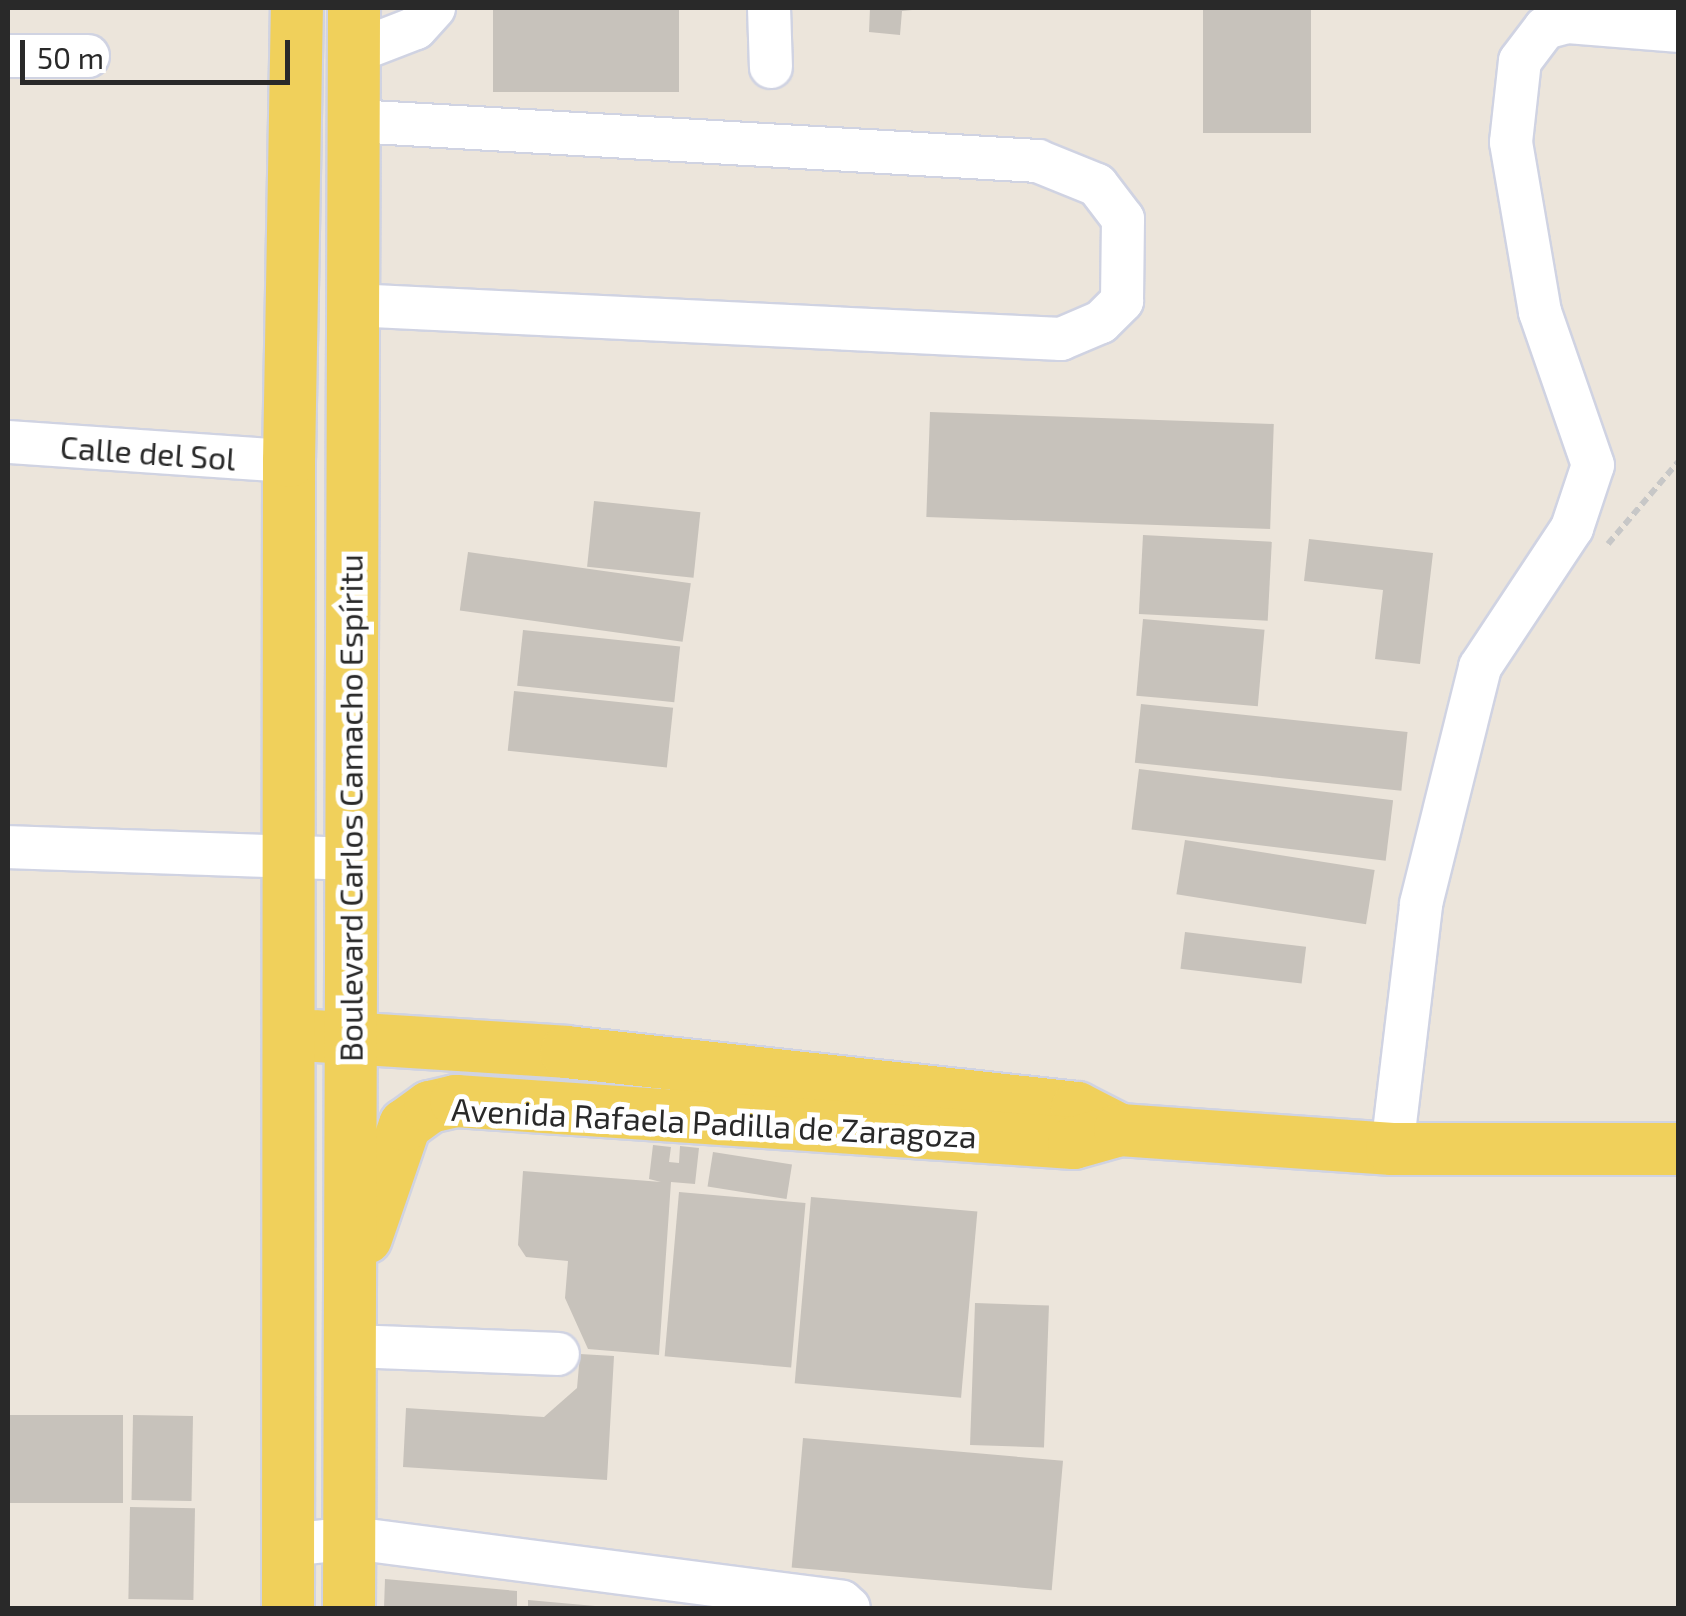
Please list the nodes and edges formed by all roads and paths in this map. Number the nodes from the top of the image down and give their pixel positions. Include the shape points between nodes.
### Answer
1 (297, 8) edge
2 (434, 8) edge
3 (769, 8) edge
4 (1568, 15) edge
5 (354, 30) edge
6 (1678, 31) edge
7 (8, 56) edge
8 (88, 56) dead end
9 (771, 66) dead end
10 (354, 121) junction
11 (352, 304) junction
12 (8, 442) edge
13 (289, 461) junction
14 (8, 847) edge
15 (288, 857) junction
16 (348, 859) junction
17 (350, 1034) junction
18 (288, 1037) junction
19 (434, 1042) junction
20 (430, 1107) junction
21 (1120, 1130) junction
22 (1392, 1149) junction
23 (1678, 1149) edge
24 (354, 1270) junction
25 (353, 1346) junction
26 (558, 1354) dead end
27 (352, 1538) junction
28 (288, 1544) junction
29 (288, 1608) edge
30 (349, 1608) edge
31 (849, 1608) edge

1 - 13 main road, Boulevard Carlos Camacho Espíritu
2 - 5 street via 416,28
3 - 9 street
4 - 6 street
4 - 22 street via 1545,28 1520,60 1511,142 1540,312 1593,464 1572,528 1480,667 1421,904
5 - 10 main road, Boulevard Carlos Camacho Espíritu
7 - 8 street
10 - 11 main road, Boulevard Carlos Camacho Espíritu
10 - 11 street via 1038,161 1097,185 1123,219 1122,302 1101,322 1061,339
11 - 16 main road, Boulevard Carlos Camacho Espíritu
12 - 13 street, Calle del Sol
13 - 15 main road, Boulevard Carlos Camacho Espíritu
14 - 15 street
15 - 16 street
15 - 18 main road, Boulevard Carlos Camacho Espíritu
16 - 17 main road, Boulevard Carlos Camacho Espíritu
17 - 18 main road, Avenida Rafaela Padilla de Zaragoza
17 - 19 main road, Avenida Rafaela Padilla de Zaragoza
17 - 24 main road, Boulevard Carlos Camacho Espíritu
18 - 28 main road, Boulevard Carlos Camacho Espíritu
19 - 20 main road
19 - 21 main road, Avenida Rafaela Padilla de Zaragoza via 1077,1108
20 - 21 main road, Avenida Rafaela Padilla de Zaragoza via 456,1101 1074,1144
20 - 24 main road, Avenida Rafaela Padilla de Zaragoza via 406,1125
21 - 22 main road, Avenida Rafaela Padilla de Zaragoza
22 - 23 main road, Avenida Rafaela Padilla de Zaragoza
24 - 25 main road, Boulevard Carlos Camacho Espíritu
25 - 26 street
25 - 27 main road, Boulevard Carlos Camacho Espíritu
27 - 28 street
27 - 30 main road, Boulevard Carlos Camacho Espíritu
27 - 31 street
28 - 29 main road, Boulevard Carlos Camacho Espíritu

